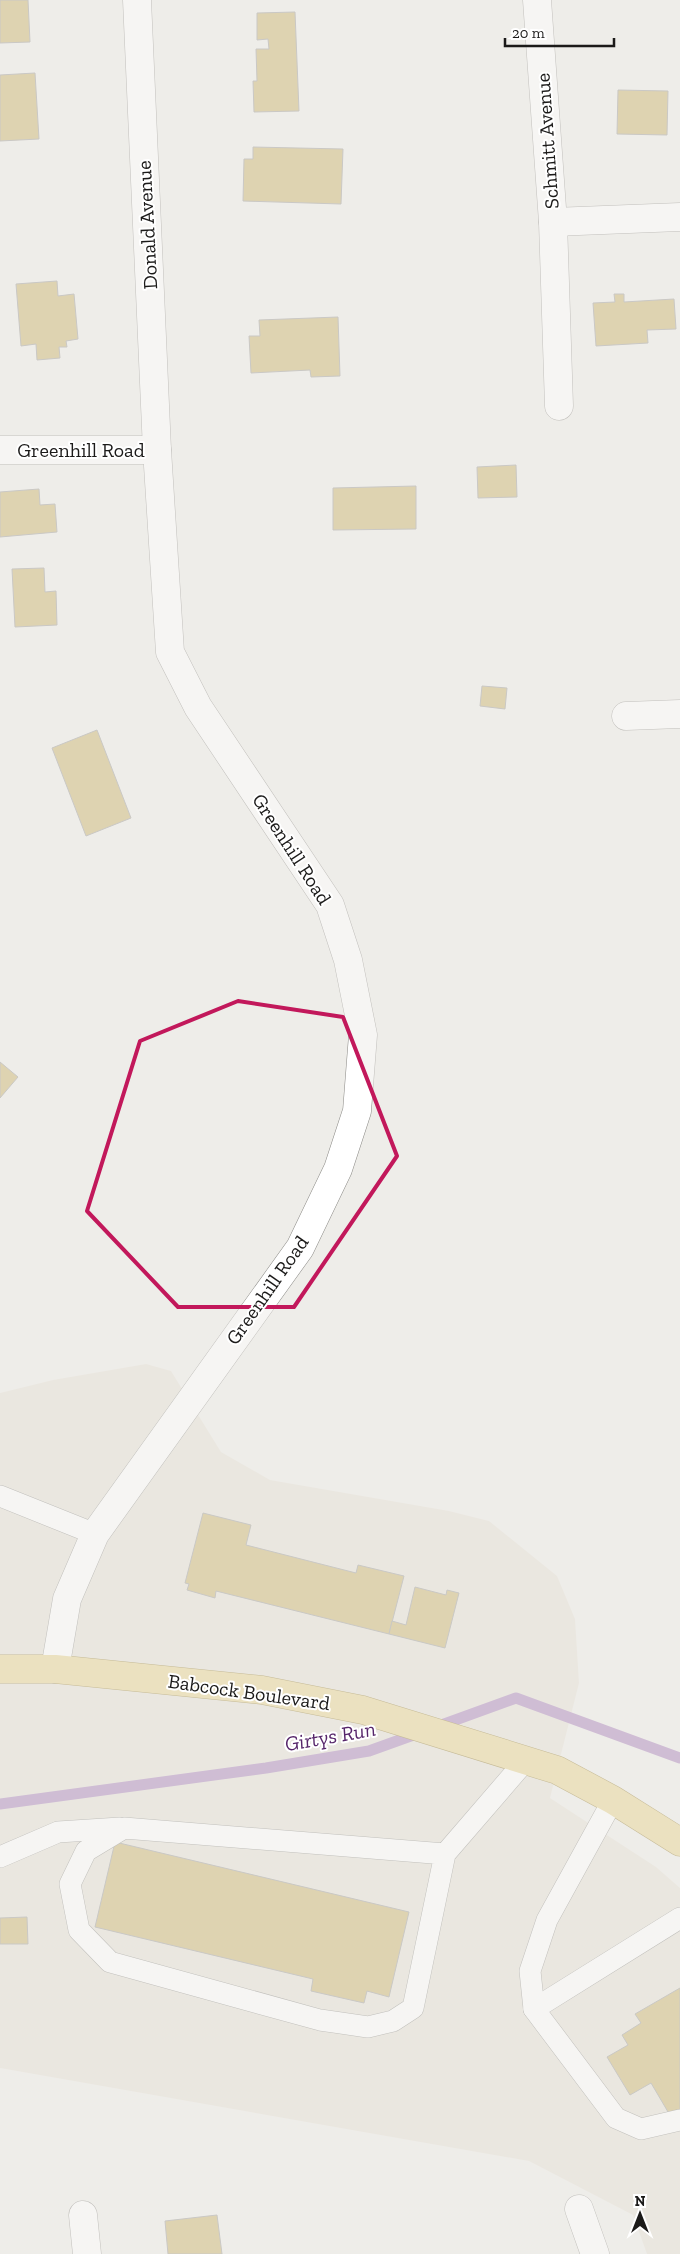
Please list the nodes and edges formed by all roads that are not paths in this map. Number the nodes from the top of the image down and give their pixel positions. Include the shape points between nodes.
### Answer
1 (137, 0) edge
2 (537, 0) edge
3 (680, 217) edge
4 (553, 222) junction
5 (559, 406) dead end
6 (0, 450) edge
7 (157, 450) junction
8 (680, 714) edge
9 (626, 716) dead end
10 (0, 1496) edge
11 (95, 1534) junction
12 (0, 1669) edge
13 (55, 1669) junction
14 (526, 1760) junction
15 (613, 1800) junction
16 (124, 1828) junction
17 (680, 1842) edge
18 (445, 1854) junction
19 (0, 1857) edge
20 (680, 1918) edge
21 (534, 2009) junction
22 (680, 2120) edge
23 (579, 2209) dead end
24 (83, 2215) dead end
25 (87, 2254) edge
26 (595, 2254) edge

1 - 7 street, Donald Avenue
2 - 4 street, Schmitt Avenue
3 - 4 street
4 - 5 street, Schmitt Avenue
6 - 7 street, Greenhill Road
7 - 11 street, Greenhill Road via 170,652 198,707 330,905 348,960 362,1035 356,1111 338,1169 300,1248
8 - 9 street
10 - 11 lane
11 - 13 street, Greenhill Road via 67,1599
12 - 13 main road, Babcock Boulevard
13 - 14 main road, Babcock Boulevard via 262,1690 364,1710
14 - 15 main road, Babcock Boulevard via 557,1770
14 - 18 lane
15 - 17 main road, Babcock Boulevard
15 - 21 lane via 547,1920 530,1971
16 - 18 lane
16 - 18 lane via 86,1850 70,1884 78,1930 110,1962 320,2020 368,2027 393,2022 413,2008
16 - 19 lane via 58,1832
20 - 21 lane
21 - 22 lane via 616,2118 642,2129
23 - 26 street
24 - 25 street

